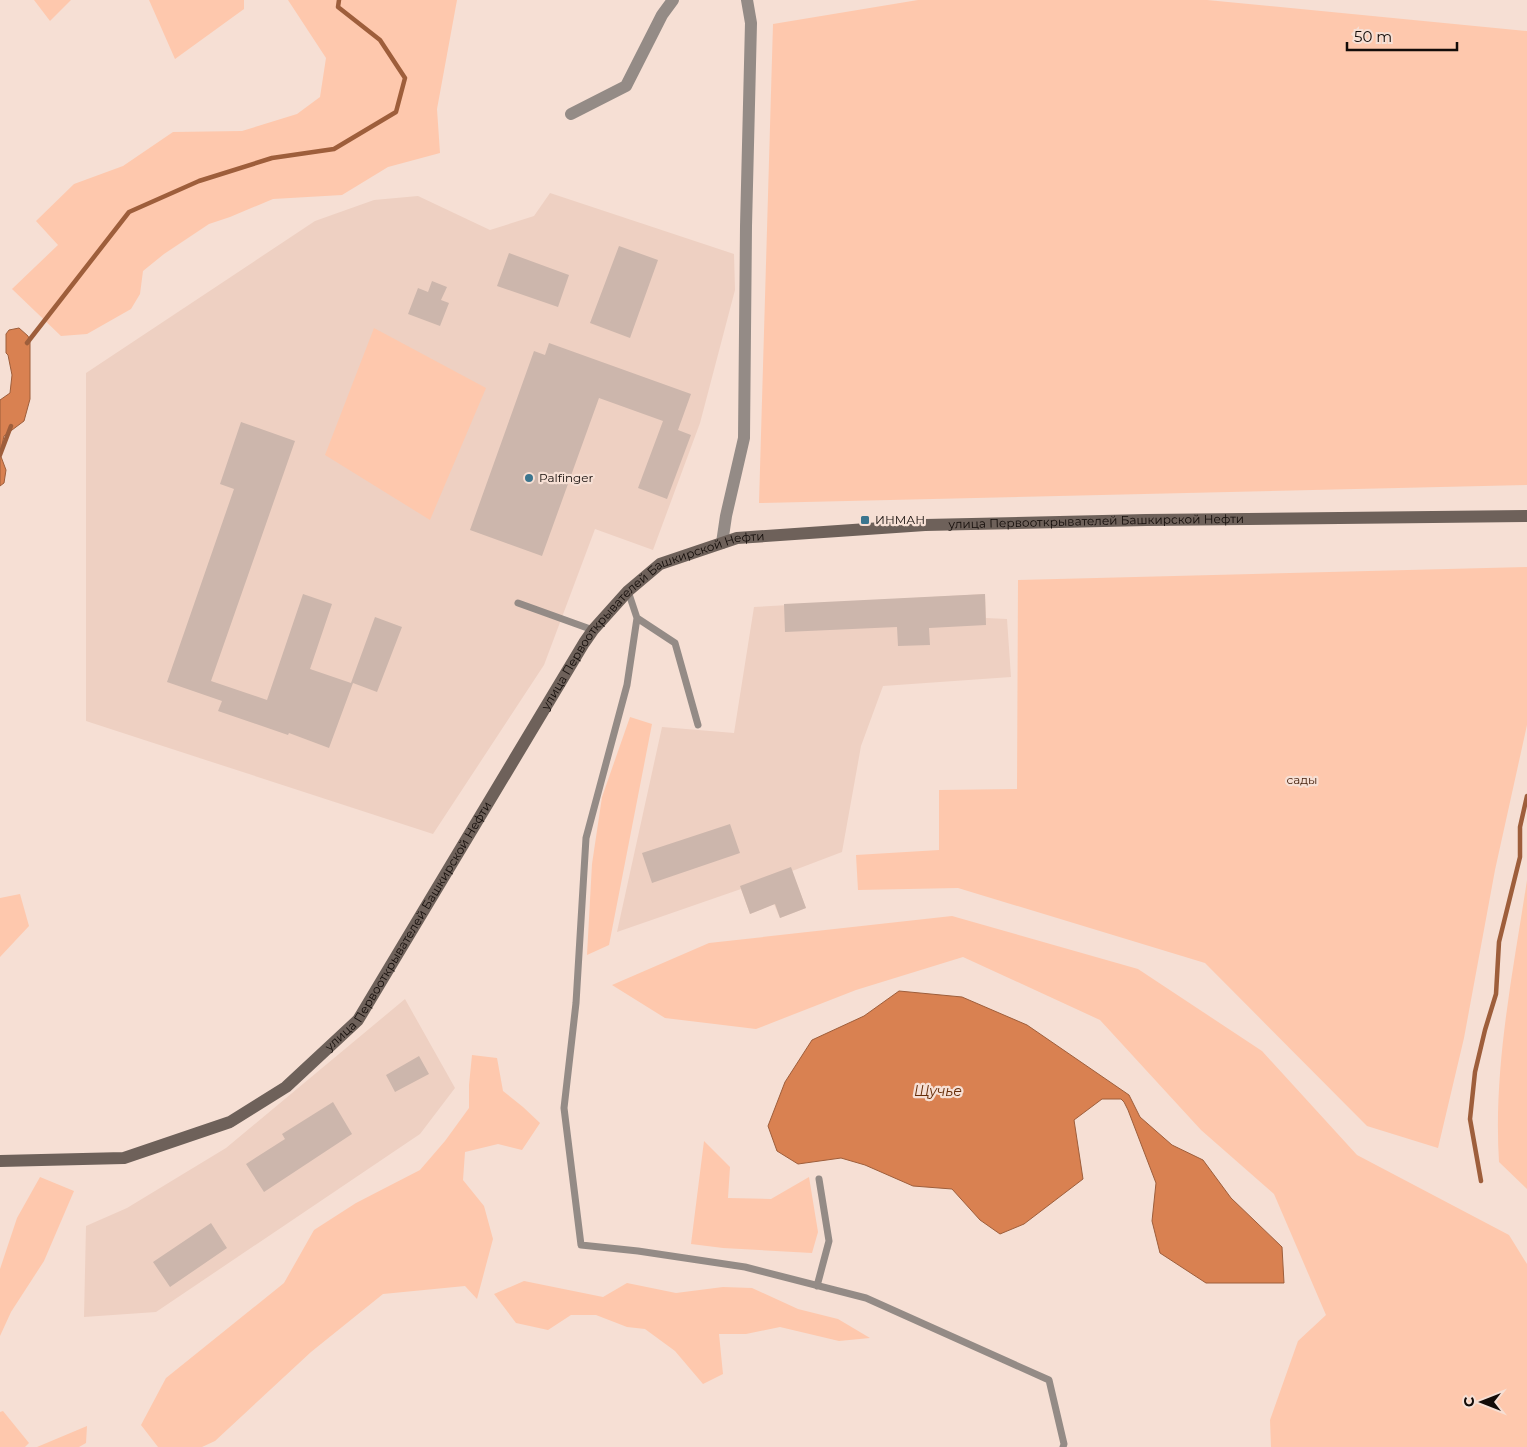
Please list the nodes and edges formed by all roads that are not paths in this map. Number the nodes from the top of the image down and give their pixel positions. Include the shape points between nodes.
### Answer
1 (673, 0) edge
2 (747, 0) edge
3 (571, 114) dead end
4 (1527, 516) edge
5 (722, 543) junction
6 (628, 591) junction
7 (518, 603) dead end
8 (637, 618) junction
9 (593, 630) junction
10 (698, 725) dead end
11 (0, 1161) edge
12 (819, 1179) dead end
13 (817, 1286) junction
14 (1062, 1447) edge

1 - 3 street via 626,86
2 - 5 street via 751,23 744,438
4 - 5 street, улица Первооткрывателей Башкирской Нефти via 925,525 737,538
5 - 6 street, улица Первооткрывателей Башкирской Нефти via 660,564
6 - 8 lane
6 - 9 street, улица Первооткрывателей Башкирской Нефти
7 - 9 lane
8 - 10 lane via 675,643
8 - 13 lane via 627,685 586,838 576,1003 564,1108 581,1245 745,1267
9 - 11 street, улица Первооткрывателей Башкирской Нефти via 358,1020 286,1087 230,1122 124,1158
12 - 13 lane via 829,1241
13 - 14 lane via 866,1298 1050,1380

